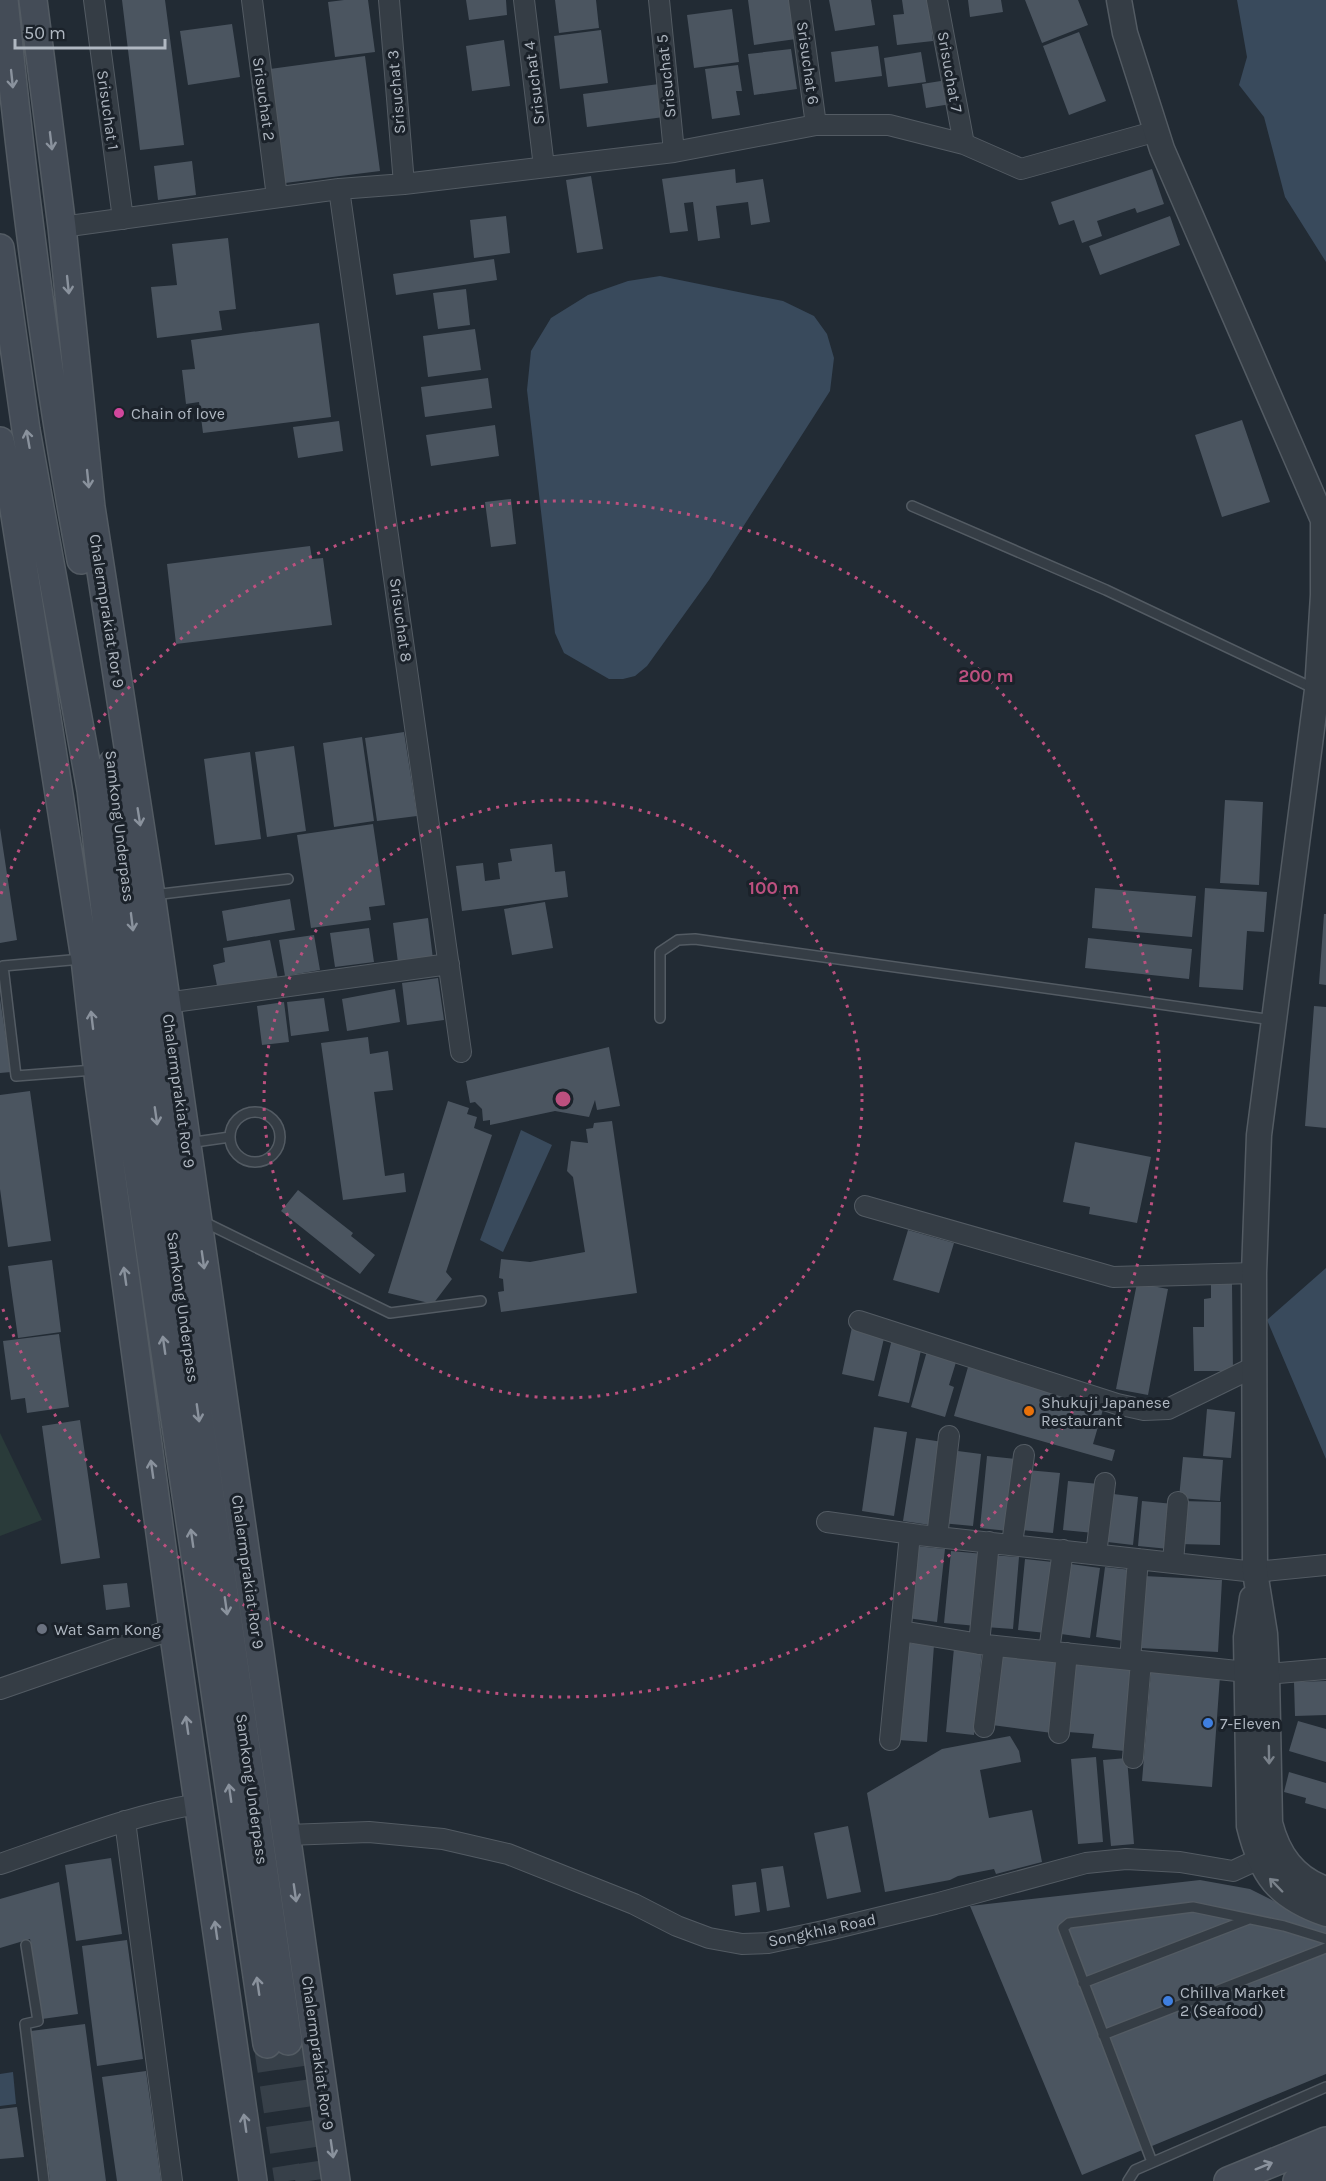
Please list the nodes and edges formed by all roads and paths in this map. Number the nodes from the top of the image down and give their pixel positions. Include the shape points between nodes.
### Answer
1 (4, 0) edge
2 (33, 0) edge
3 (94, 0) edge
4 (252, 0) edge
5 (389, 0) edge
6 (524, 0) edge
7 (658, 0) edge
8 (799, 0) edge
9 (937, 0) edge
10 (1119, 0) edge
11 (816, 125) junction
12 (1156, 131) junction
13 (963, 144) junction
14 (674, 152) junction
15 (544, 166) junction
16 (404, 184) junction
17 (339, 189) junction
18 (277, 197) junction
19 (123, 219) junction
20 (62, 227) junction
21 (0, 248) edge
22 (0, 441) edge
23 (6, 490) edge
24 (912, 506) dead end
25 (1324, 521) edge
26 (84, 573) junction
27 (52, 579) junction
28 (1317, 690) junction
29 (132, 772) junction
30 (57, 783) junction
31 (288, 879) dead end
32 (151, 895) junction
33 (85, 958) junction
34 (449, 964) junction
35 (166, 1003) junction
36 (660, 1018) dead end
37 (1273, 1020) junction
38 (461, 1052) dead end
39 (98, 1069) junction
40 (230, 1137) junction
41 (186, 1144) junction
42 (865, 1206) dead end
43 (197, 1219) junction
44 (1254, 1273) junction
45 (481, 1301) dead end
46 (859, 1321) dead end
47 (1254, 1367) junction
48 (949, 1436) dead end
49 (1024, 1455) dead end
50 (1105, 1483) dead end
51 (1178, 1502) dead end
52 (827, 1522) dead end
53 (910, 1534) junction
54 (938, 1537) junction
55 (989, 1542) junction
56 (1012, 1544) junction
57 (1063, 1550) junction
58 (1096, 1554) junction
59 (1138, 1559) junction
60 (1173, 1562) junction
61 (1326, 1565) edge
62 (1256, 1572) junction
63 (173, 1629) junction
64 (901, 1631) junction
65 (987, 1645) junction
66 (1058, 1652) junction
67 (1136, 1660) junction
68 (1326, 1670) edge
69 (1257, 1673) junction
70 (0, 1689) edge
71 (984, 1727) dead end
72 (1059, 1733) dead end
73 (890, 1740) dead end
74 (1133, 1758) dead end
75 (198, 1804) junction
76 (125, 1821) junction
77 (287, 1835) junction
78 (1259, 1859) junction
79 (0, 1864) edge
80 (1326, 1888) edge
81 (1326, 1914) edge
82 (1250, 1918) junction
83 (1326, 1938) edge
84 (26, 1945) dead end
85 (1326, 1948) edge
86 (1083, 1983) junction
87 (1103, 2035) junction
88 (1326, 2087) edge
89 (1326, 2141) edge
90 (1152, 2162) junction
91 (1326, 2169) edge
92 (44, 2181) edge
93 (171, 2181) edge
94 (253, 2181) edge
95 (336, 2181) edge
96 (1128, 2181) edge
97 (1228, 2181) edge
98 (1297, 2181) edge

1 -> 26 main road, Chalermprakiat Ror 9 via 46,345
2 -> 20 main road, Chalermprakiat Ror 9
3 - 19 street, Srisuchat 1
4 - 18 street, Srisuchat 2
5 - 16 street, Srisuchat 3
6 - 15 street, Srisuchat 4
7 - 14 street, Srisuchat 5
8 - 11 street, Srisuchat 6
9 - 13 street, Srisuchat 7
10 - 12 street via 1125,33
11 - 13 street via 889,124
11 - 14 street
12 - 13 street via 1021,169
12 - 25 street
14 - 15 street
15 - 16 street
16 - 17 street
17 - 18 street
17 - 34 street, Srisuchat 8
18 - 19 street
19 - 20 street
20 -> 29 main road, Chalermprakiat Ror 9 via 91,507
27 -> 21 main road
22 - 23 main road
23 - 30 main road
24 - 28 lane via 1106,590
25 - 28 street
26 -> 27 main road, Samkong Underpass via 116,787 150,1076 277,2043 125,1080 91,790
26 - 29 main road
27 - 30 main road
28 - 37 street
29 -> 32 main road, Chalermprakiat Ror 9
30 - 33 main road
31 - 32 lane
32 - 35 main road, Chalermprakiat Ror 9
39 -> 33 main road
33 - 39 lane via 3,966 16,1076
34 - 35 street
34 - 38 street, Srisuchat 8
35 - 41 main road, Chalermprakiat Ror 9
36 - 37 lane via 660,952 678,940 694,939
37 - 44 street via 1259,1135
63 -> 39 main road
40 - 40 lane via 235,1152 249,1161 271,1155 277,1150 281,1135 277,1123 267,1114 254,1112 242,1115 233,1125
40 - 41 lane
41 - 43 main road, Chalermprakiat Ror 9
42 - 44 street via 1113,1277
43 - 45 lane via 390,1313
43 -> 77 main road, Chalermprakiat Ror 9
44 - 47 street
46 - 47 street via 1144,1410 1168,1409
47 - 62 street
48 - 54 street
49 - 56 street
50 - 58 street
51 - 60 street
52 - 53 street
53 - 54 street
53 - 64 street
54 - 55 street
55 - 56 street
55 - 65 street
56 - 57 street
57 - 58 street
57 - 66 street
58 - 59 street
59 - 60 street
59 - 67 street
60 - 62 street
61 - 62 street
62 - 69 street via 1265,1635
63 - 70 street
75 -> 63 main road
64 - 65 street
64 - 73 street
65 - 66 street
65 - 71 street
66 - 67 street
66 - 72 street
67 - 69 street
67 - 74 street
68 - 69 street
69 - 78 street via 1249,1826
69 -> 80 street via 1269,1823 1275,1842 1285,1861 1302,1878
75 - 76 street
94 -> 75 main road
76 - 79 street
76 - 93 street
77 - 78 street, Songkhla Road via 369,1832 443,1839 508,1854 634,1904 677,1926 709,1938 742,1944 768,1943 828,1930 1086,1863 1148,1860 1233,1870
77 -> 95 main road, Chalermprakiat Ror 9
81 -> 78 street via 1305,1907 1283,1892 1265,1873
82 - 83 lane
82 - 86 lane
82 - 86 lane via 1193,1907 1069,1923 1063,1928
84 - 92 lane via 38,2021 25,2024
85 - 87 lane
86 - 87 lane
87 - 90 lane
88 - 90 lane
97 -> 89 main road
90 - 96 lane via 1135,2170
91 - 98 main road

